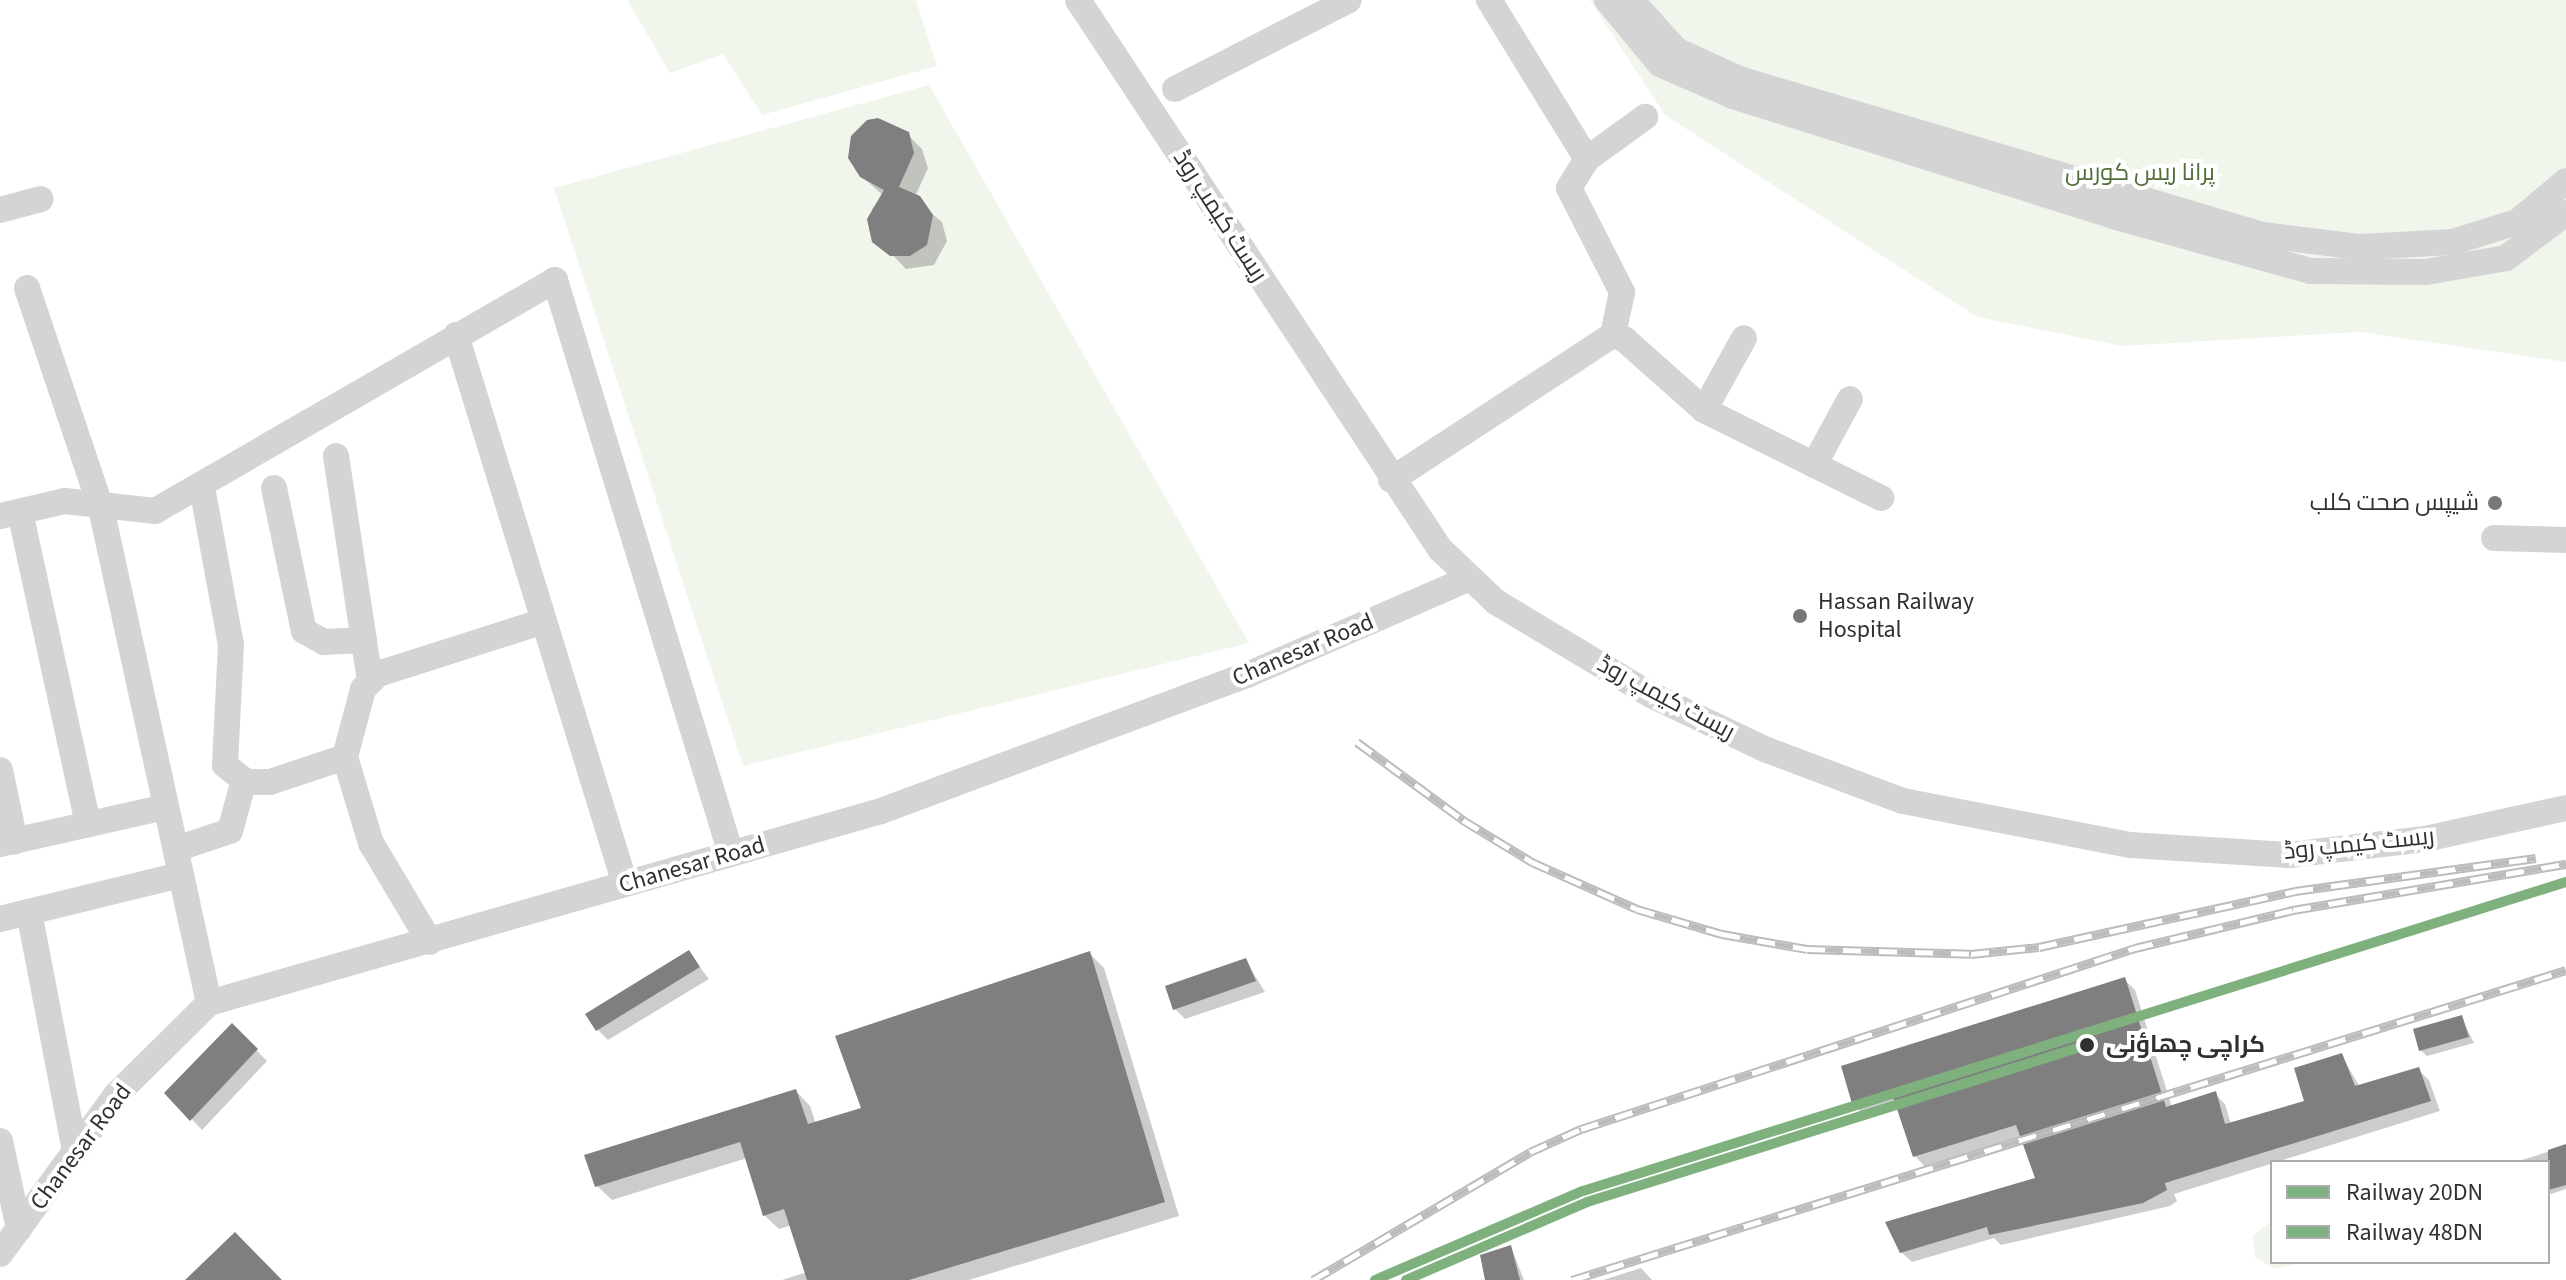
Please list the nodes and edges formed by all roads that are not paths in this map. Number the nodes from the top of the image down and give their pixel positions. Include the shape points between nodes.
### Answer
1 (1078, 0) edge
2 (1349, 0) edge
3 (1489, 0) edge
4 (1607, 0) edge
5 (1631, 0) edge
6 (1312, 9) edge
7 (1175, 89) dead end
8 (1645, 117) dead end
9 (1587, 159) junction
10 (2566, 181) edge
11 (41, 199) dead end
12 (0, 210) edge
13 (2566, 213) edge
14 (27, 288) dead end
15 (456, 335) junction
16 (1613, 335) junction
17 (1744, 338) dead end
18 (1850, 399) dead end
19 (1704, 410) junction
20 (336, 456) dead end
21 (1814, 465) junction
22 (1391, 480) junction
23 (202, 487) junction
24 (274, 488) dead end
25 (1881, 498) dead end
26 (101, 508) junction
27 (10, 514) edge
28 (2494, 538) dead end
29 (2566, 540) edge
30 (1470, 578) junction
31 (544, 621) junction
32 (364, 640) junction
33 (370, 680) junction
34 (345, 757) junction
35 (0, 770) edge
36 (244, 780) junction
37 (166, 807) junction
38 (2566, 808) edge
39 (88, 825) junction
40 (8, 842) edge
41 (176, 849) junction
42 (731, 854) junction
43 (181, 875) junction
44 (625, 884) junction
45 (29, 912) junction
46 (0, 919) edge
47 (430, 942) junction
48 (209, 1003) junction
49 (0, 1141) edge
50 (75, 1151) junction
51 (19, 1229) junction
52 (0, 1254) edge

1 - 22 street, ریسٹ کیمپ روڈ
2 - 6 street
3 - 9 street
4 - 13 street via 1660,64 1733,96 2116,217 2311,271 2426,272 2506,258
5 - 10 street via 1676,50 1739,79 2263,235 2360,247 2453,242 2517,222
6 - 7 street
8 - 9 street
9 - 16 street via 1569,188 1622,292
11 - 12 street
14 - 26 street
15 - 23 street
15 - 31 street
15 - 42 street via 555,280
16 - 19 street
16 - 22 street
17 - 19 street
18 - 21 street
19 - 21 street
20 - 32 street
21 - 25 street
22 - 30 street, ریسٹ کیمپ روڈ via 1440,549
23 - 26 street via 155,511
23 - 36 street via 231,645 225,765
24 - 32 street via 304,631 324,642
26 - 27 street via 65,501
26 - 37 street
27 - 39 street
28 - 29 street
30 - 38 street, ریسٹ کیمپ روڈ via 1496,602 1651,695 1767,750 1903,801 2130,845 2289,855 2425,839
30 - 42 street, Chanesar Road via 1247,675 881,811
31 - 33 street
31 - 44 street
32 - 33 street
33 - 34 street
34 - 36 street via 270,782
34 - 47 street via 371,843
35 - 40 street
36 - 41 street via 230,831
37 - 39 street
37 - 41 street
39 - 40 street
41 - 43 street
42 - 44 street, Chanesar Road
43 - 45 street
43 - 48 street
44 - 47 street, Chanesar Road
45 - 46 street
45 - 50 street
47 - 48 street, Chanesar Road via 364,955
48 - 50 street, Chanesar Road via 116,1095
49 - 51 street
50 - 51 street, Chanesar Road
51 - 52 street, Chanesar Road

